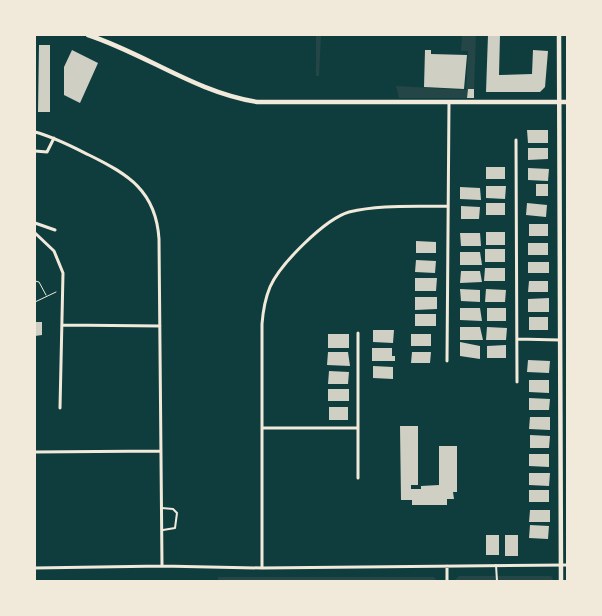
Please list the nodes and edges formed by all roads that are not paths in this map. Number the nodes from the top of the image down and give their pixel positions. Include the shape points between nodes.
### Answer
1 (88, 35) edge
2 (559, 35) edge
3 (449, 102) junction
4 (559, 102) junction
5 (567, 102) edge
6 (35, 132) edge
7 (54, 138) junction
8 (516, 140) dead end
9 (35, 151) edge
10 (448, 206) junction
11 (35, 223) edge
12 (55, 230) dead end
13 (35, 233) edge
14 (63, 324) junction
15 (160, 326) junction
16 (358, 332) dead end
17 (517, 339) junction
18 (560, 340) junction
19 (447, 361) dead end
20 (517, 382) dead end
21 (60, 408) dead end
22 (262, 428) junction
23 (358, 428) junction
24 (160, 451) junction
25 (35, 452) edge
26 (358, 478) dead end
27 (160, 508) junction
28 (161, 530) junction
29 (496, 565) junction
30 (561, 565) junction
31 (567, 565) edge
32 (162, 566) junction
33 (447, 566) junction
34 (35, 568) edge
35 (262, 568) junction
36 (446, 581) edge
37 (497, 581) edge
38 (561, 581) edge

1 - 3 street via 200,86 243,100 286,103
2 - 4 street
3 - 4 street
3 - 10 street
4 - 5 street
4 - 18 street
6 - 7 street
7 - 9 street via 46,152
7 - 15 street via 123,172 148,199 159,231
8 - 17 street
10 - 19 street
10 - 22 street via 368,208 346,213 316,233 286,264 271,285 263,310
11 - 12 street
13 - 14 street via 50,245 61,265
14 - 15 street
14 - 21 street
15 - 24 street
16 - 23 street
17 - 18 street
17 - 20 street
18 - 30 street
22 - 23 street
22 - 35 street
23 - 26 street
24 - 25 street
24 - 27 street
27 - 28 street
27 - 28 lane via 174,509 177,513 175,528
28 - 32 street
29 - 30 street
29 - 33 street
29 - 37 lane
30 - 31 street
30 - 38 street
32 - 34 street
32 - 35 street
33 - 35 street
33 - 36 street

